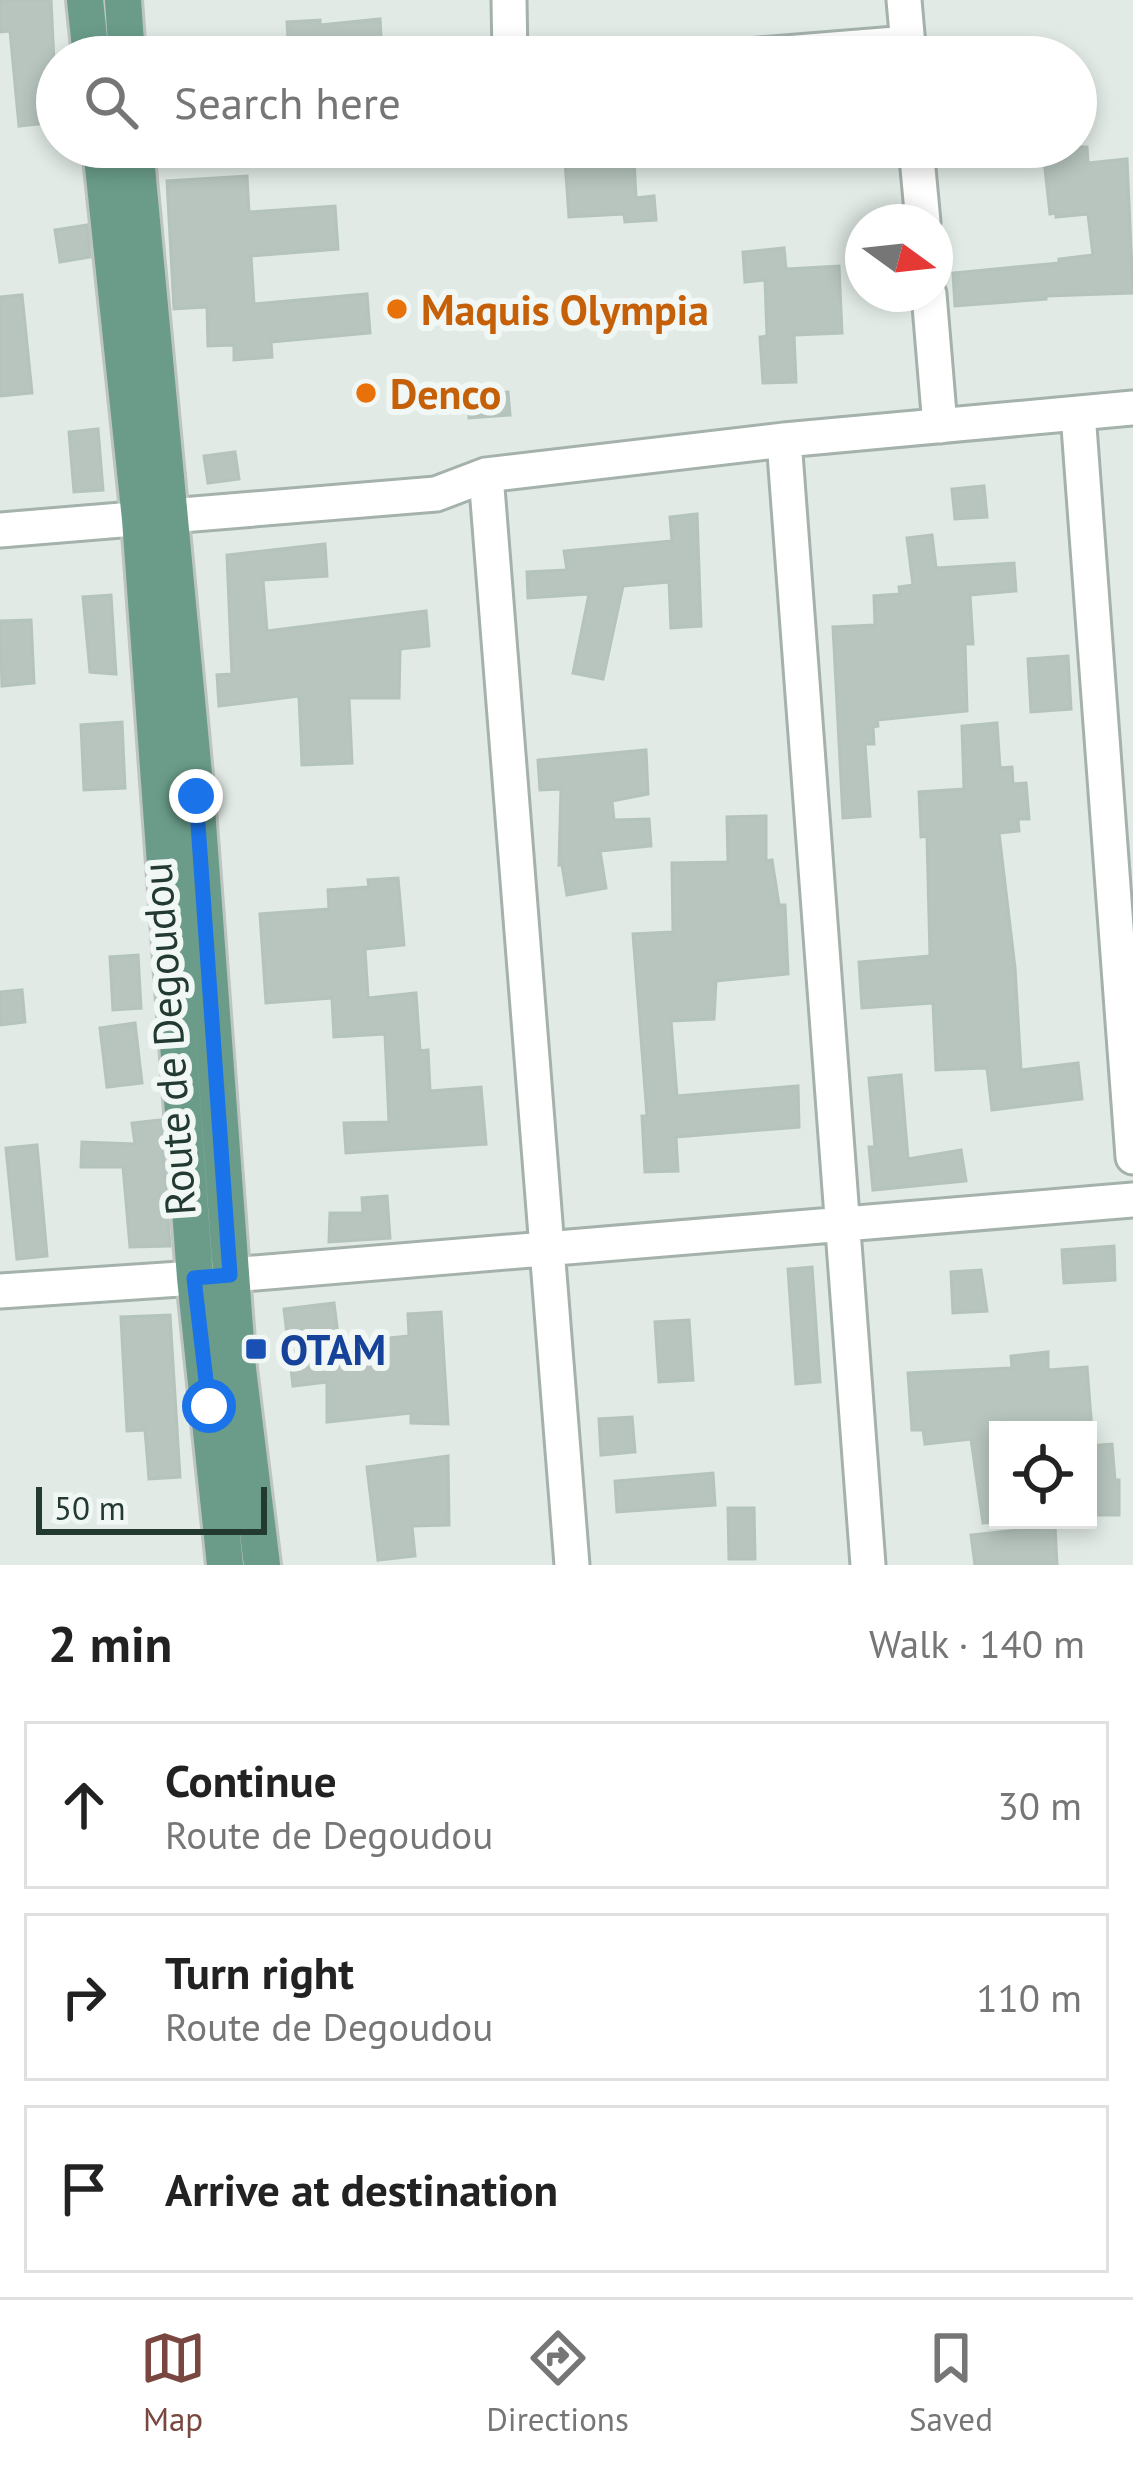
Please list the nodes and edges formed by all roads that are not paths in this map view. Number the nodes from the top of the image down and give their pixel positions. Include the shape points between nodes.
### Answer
1 (85, 0) edge
2 (123, 0) edge
3 (509, 0) edge
4 (904, 0) edge
5 (89, 36) edge
6 (126, 36) edge
7 (510, 36) edge
8 (907, 36) edge
9 (104, 168) edge
10 (136, 168) edge
11 (918, 168) edge
12 (921, 204) edge
13 (930, 312) edge
14 (1133, 408) edge
15 (1078, 413) junction
16 (940, 426) junction
17 (784, 440) junction
18 (486, 475) junction
19 (156, 518) junction
20 (0, 530) edge
21 (1133, 1157) edge
22 (1133, 1199) edge
23 (843, 1222) junction
24 (545, 1246) junction
25 (212, 1277) junction
26 (0, 1291) edge
27 (225, 1565) edge
28 (262, 1565) edge
29 (572, 1565) edge
30 (868, 1565) edge

1 - 5 main road
2 - 6 main road
3 - 7 street
4 - 8 street
9 - 19 main road, Route de Degoudou
10 - 19 main road, Route de Degoudou
11 - 12 street
13 - 16 street
14 - 15 street
15 - 16 street
15 - 21 street
16 - 17 street
17 - 18 street
17 - 23 street
18 - 19 street via 436,494
18 - 24 street
19 - 20 street
19 - 25 main road, Route de Degoudou
22 - 23 street
23 - 24 street
23 - 30 street
24 - 25 street
24 - 29 street
25 - 26 street
25 - 27 main road, Route de Degoudou
25 - 28 main road, Route de Degoudou

